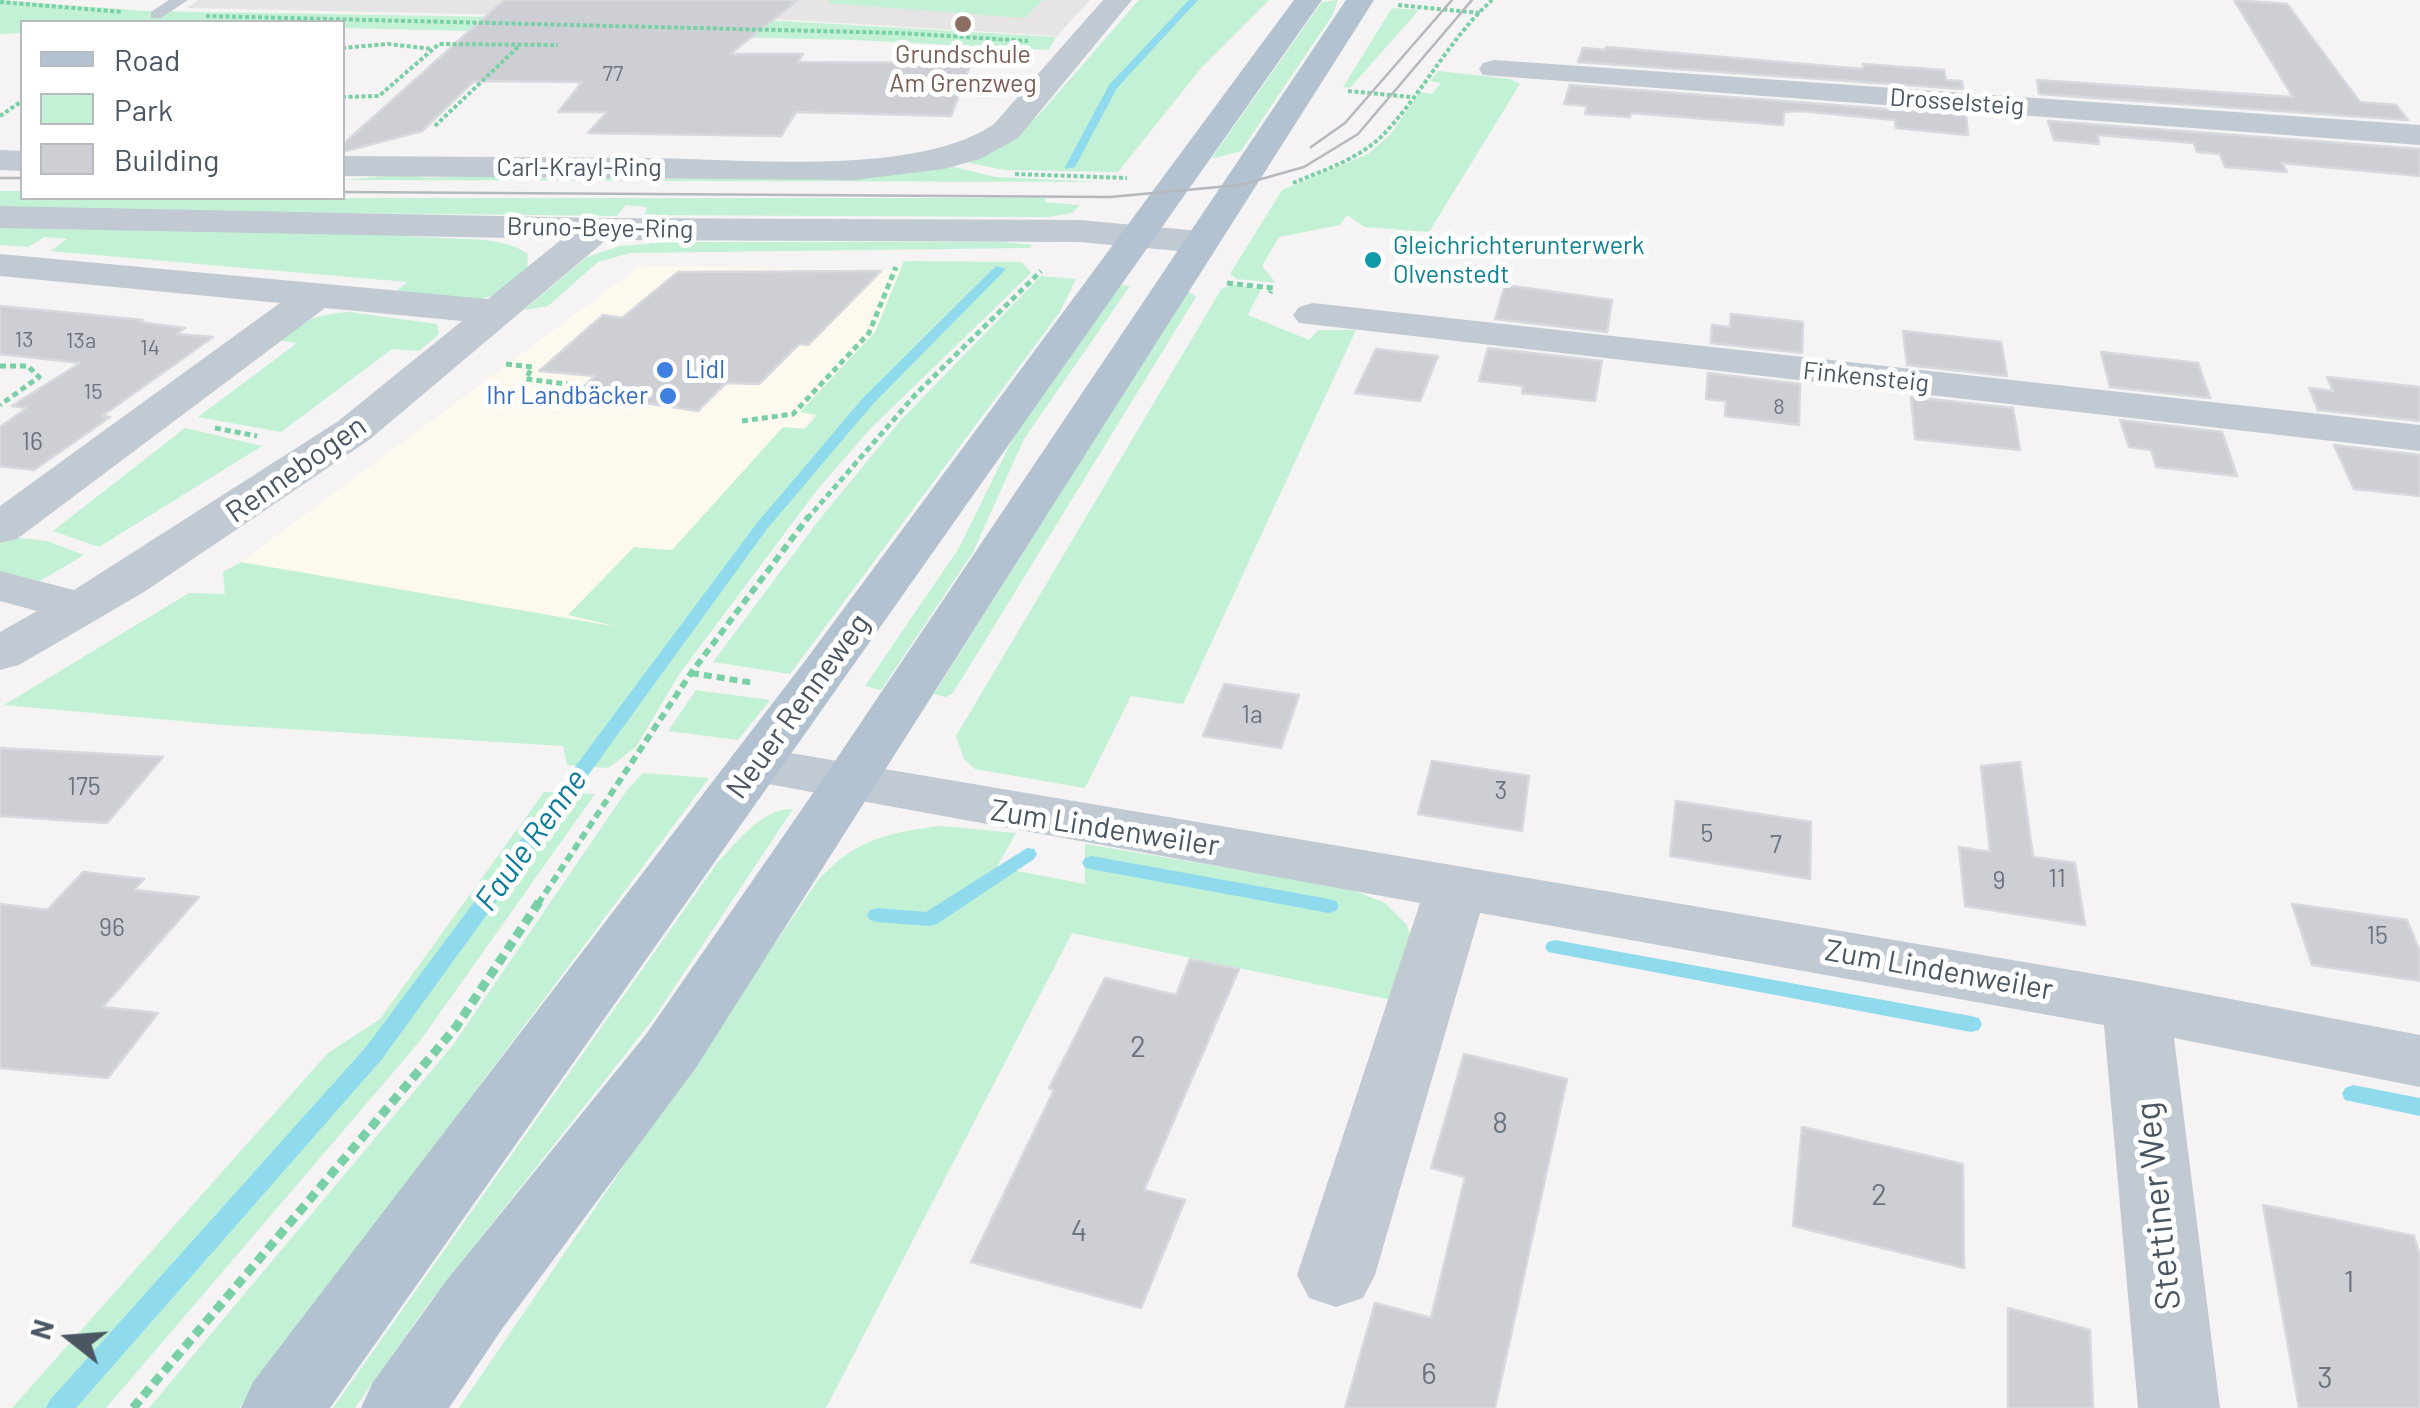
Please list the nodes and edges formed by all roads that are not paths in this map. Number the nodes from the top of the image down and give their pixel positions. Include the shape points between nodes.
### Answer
1 (180, 0) edge
2 (1118, 0) edge
3 (1308, 0) edge
4 (1373, 2) edge
5 (156, 15) road end
6 (1494, 69) dead end
7 (2420, 135) edge
8 (345, 166) edge
9 (0, 217) edge
10 (597, 229) junction
11 (1136, 236) junction
12 (1200, 242) junction
13 (0, 265) edge
14 (317, 295) junction
15 (497, 312) junction
16 (1313, 315) dead end
17 (2420, 438) edge
18 (0, 529) edge
19 (0, 586) edge
20 (81, 607) junction
21 (0, 654) edge
22 (755, 765) junction
23 (850, 783) junction
24 (1457, 886) junction
25 (2136, 1004) junction
26 (2420, 1061) edge
27 (1336, 1275) dead end
28 (282, 1408) edge
29 (402, 1408) edge
30 (2179, 1408) edge

1 - 5 lane
2 - 8 street, Carl-Krayl-Ring via 1012,125 947,158 882,169
3 - 11 main road, Neuer Renneweg
4 - 12 main road
6 - 7 street, Drosselsteig
9 - 10 street, Bruno-Beye-Ring
10 - 11 street, Bruno-Beye-Ring
10 - 15 street, Rennebogen
11 - 12 street, Bruno-Beye-Ring
11 - 22 main road, Neuer Renneweg
12 - 23 main road
13 - 14 street
14 - 15 street
14 - 18 street
15 - 20 street, Rennebogen via 353,431
16 - 17 street, Finkensteig
19 - 20 street
20 - 21 street, Rennebogen
22 - 23 street, Zum Lindenweiler
22 - 28 main road, Neuer Renneweg
23 - 24 street, Zum Lindenweiler
23 - 29 main road via 671,1050
24 - 25 street, Zum Lindenweiler
24 - 27 street
25 - 26 street, Zum Lindenweiler
25 - 30 street, Stettiner Weg

